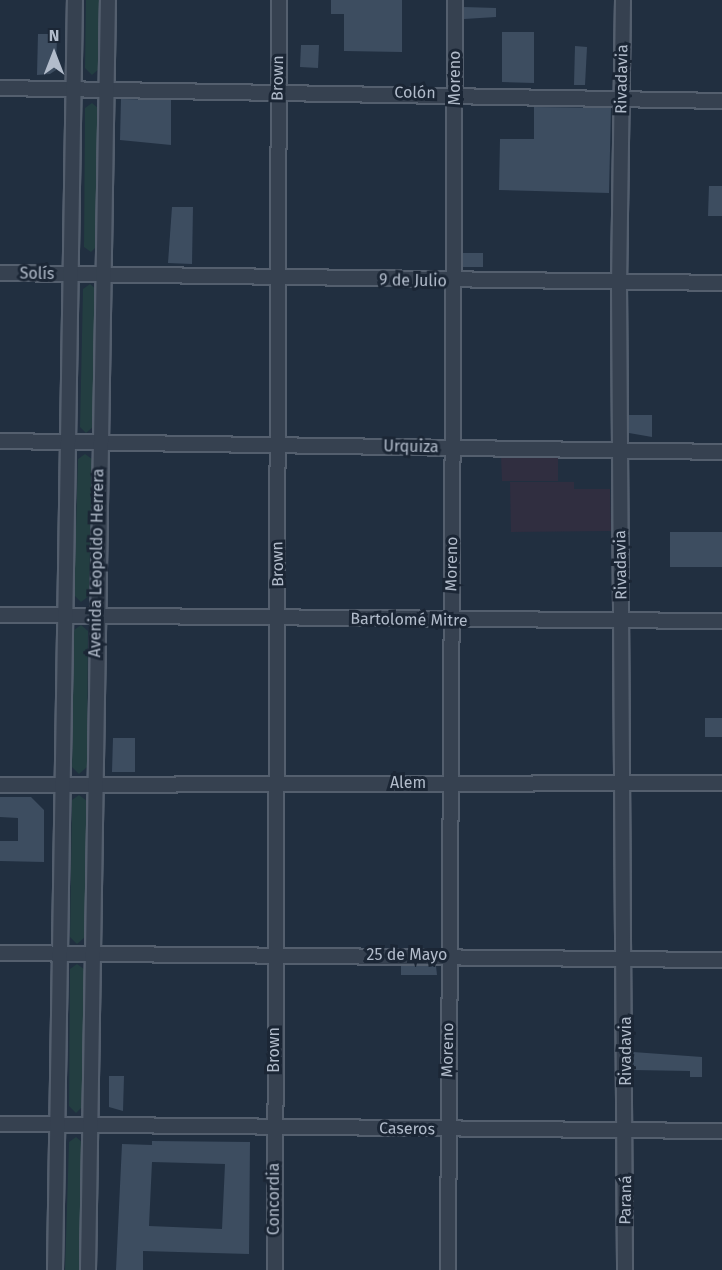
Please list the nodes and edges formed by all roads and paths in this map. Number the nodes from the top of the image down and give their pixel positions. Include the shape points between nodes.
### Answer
1 (75, 0) edge
2 (108, 0) edge
3 (279, 0) edge
4 (455, 0) edge
5 (623, 0) edge
6 (0, 88) edge
7 (107, 88) junction
8 (74, 89) junction
9 (277, 90) junction
10 (454, 93) junction
11 (622, 98) junction
12 (722, 101) edge
13 (0, 273) edge
14 (74, 274) junction
15 (105, 275) junction
16 (278, 278) junction
17 (455, 282) junction
18 (619, 283) junction
19 (722, 283) edge
20 (0, 441) edge
21 (100, 441) junction
22 (69, 442) junction
23 (277, 444) junction
24 (454, 448) junction
25 (620, 451) junction
26 (722, 452) edge
27 (0, 615) edge
28 (64, 615) junction
29 (96, 616) junction
30 (279, 618) junction
31 (452, 621) junction
32 (622, 621) junction
33 (722, 621) edge
34 (622, 780) junction
35 (450, 782) junction
36 (279, 783) junction
37 (722, 783) edge
38 (0, 785) edge
39 (62, 786) junction
40 (94, 786) junction
41 (0, 953) edge
42 (58, 953) junction
43 (93, 954) junction
44 (274, 954) junction
45 (449, 955) junction
46 (625, 958) junction
47 (722, 960) edge
48 (0, 1124) edge
49 (58, 1125) junction
50 (92, 1126) junction
51 (274, 1127) junction
52 (447, 1129) junction
53 (626, 1131) junction
54 (722, 1131) edge
55 (55, 1270) edge
56 (88, 1270) edge
57 (275, 1270) edge
58 (448, 1270) edge
59 (625, 1270) edge

1 - 8 street, Avenida Leopoldo Herrera
2 - 7 street, Avenida Leopoldo Herrera
3 - 9 street, Brown
4 - 10 street, Moreno
5 - 11 street, Rivadavia
6 - 8 street, Colón
7 - 8 street, Colón
7 - 9 street, Colón
7 - 15 street, Avenida Leopoldo Herrera
8 - 14 street, Avenida Leopoldo Herrera
9 - 10 street, Colón
9 - 16 street, Brown
10 - 11 street, Colón
10 - 17 street, Moreno
11 - 12 street, Colón
11 - 18 street, Rivadavia
13 - 14 street, Solís
14 - 15 street, Solís
14 - 22 street, Avenida Leopoldo Herrera
15 - 16 street, 9 de Julio
15 - 21 street, Avenida Leopoldo Herrera
16 - 17 street, 9 de Julio
16 - 23 street, Brown
17 - 18 street, 9 de Julio
17 - 24 street, Moreno
18 - 19 street, 9 de Julio
18 - 25 street, Rivadavia
20 - 22 street, Urquiza
21 - 22 street, Urquiza
21 - 23 street, Urquiza
21 - 29 street, Avenida Leopoldo Herrera
22 - 28 street, Avenida Leopoldo Herrera
23 - 24 street, Urquiza
23 - 30 street, Brown
24 - 25 street, Urquiza
24 - 31 street, Moreno
25 - 26 street, Urquiza
25 - 32 street, Rivadavia
27 - 28 street, Bartolomé Mitre
28 - 29 street, Bartolomé Mitre
28 - 39 street, Avenida Leopoldo Herrera
29 - 30 street, Bartolomé Mitre
29 - 40 street, Avenida Leopoldo Herrera
30 - 31 street, Bartolomé Mitre
30 - 36 street, Brown
31 - 32 street, Bartolomé Mitre
31 - 35 street, Moreno
32 - 33 street, Bartolomé Mitre
32 - 34 street, Rivadavia
34 - 35 street, Alem
34 - 37 street, Alem
34 - 46 street, Rivadavia
35 - 36 street, Alem
35 - 45 street, Moreno
36 - 40 street, Alem
36 - 44 street, Brown
38 - 39 street, Alem
39 - 40 street, Alem
39 - 42 street, Avenida Leopoldo Herrera
40 - 43 street, Avenida Leopoldo Herrera
41 - 42 street, 25 de Mayo
42 - 43 street, 25 de Mayo
42 - 49 street, Avenida Leopoldo Herrera
43 - 44 street, 25 de Mayo
43 - 50 street, Avenida Leopoldo Herrera
44 - 45 street, 25 de Mayo
44 - 51 street, Brown
45 - 46 street, 25 de Mayo
45 - 52 street, Moreno
46 - 47 street, 25 de Mayo
46 - 53 street, Rivadavia
48 - 49 street, Caseros
49 - 50 street, Caseros
49 - 55 street, Avenida Leopoldo Herrera
50 - 51 street, Caseros
50 - 56 street, Avenida Leopoldo Herrera
51 - 52 street, Caseros
51 - 57 street, Concordia
52 - 53 street, Caseros
52 - 58 street, Moreno
53 - 54 street, Caseros
53 - 59 street, Paraná

